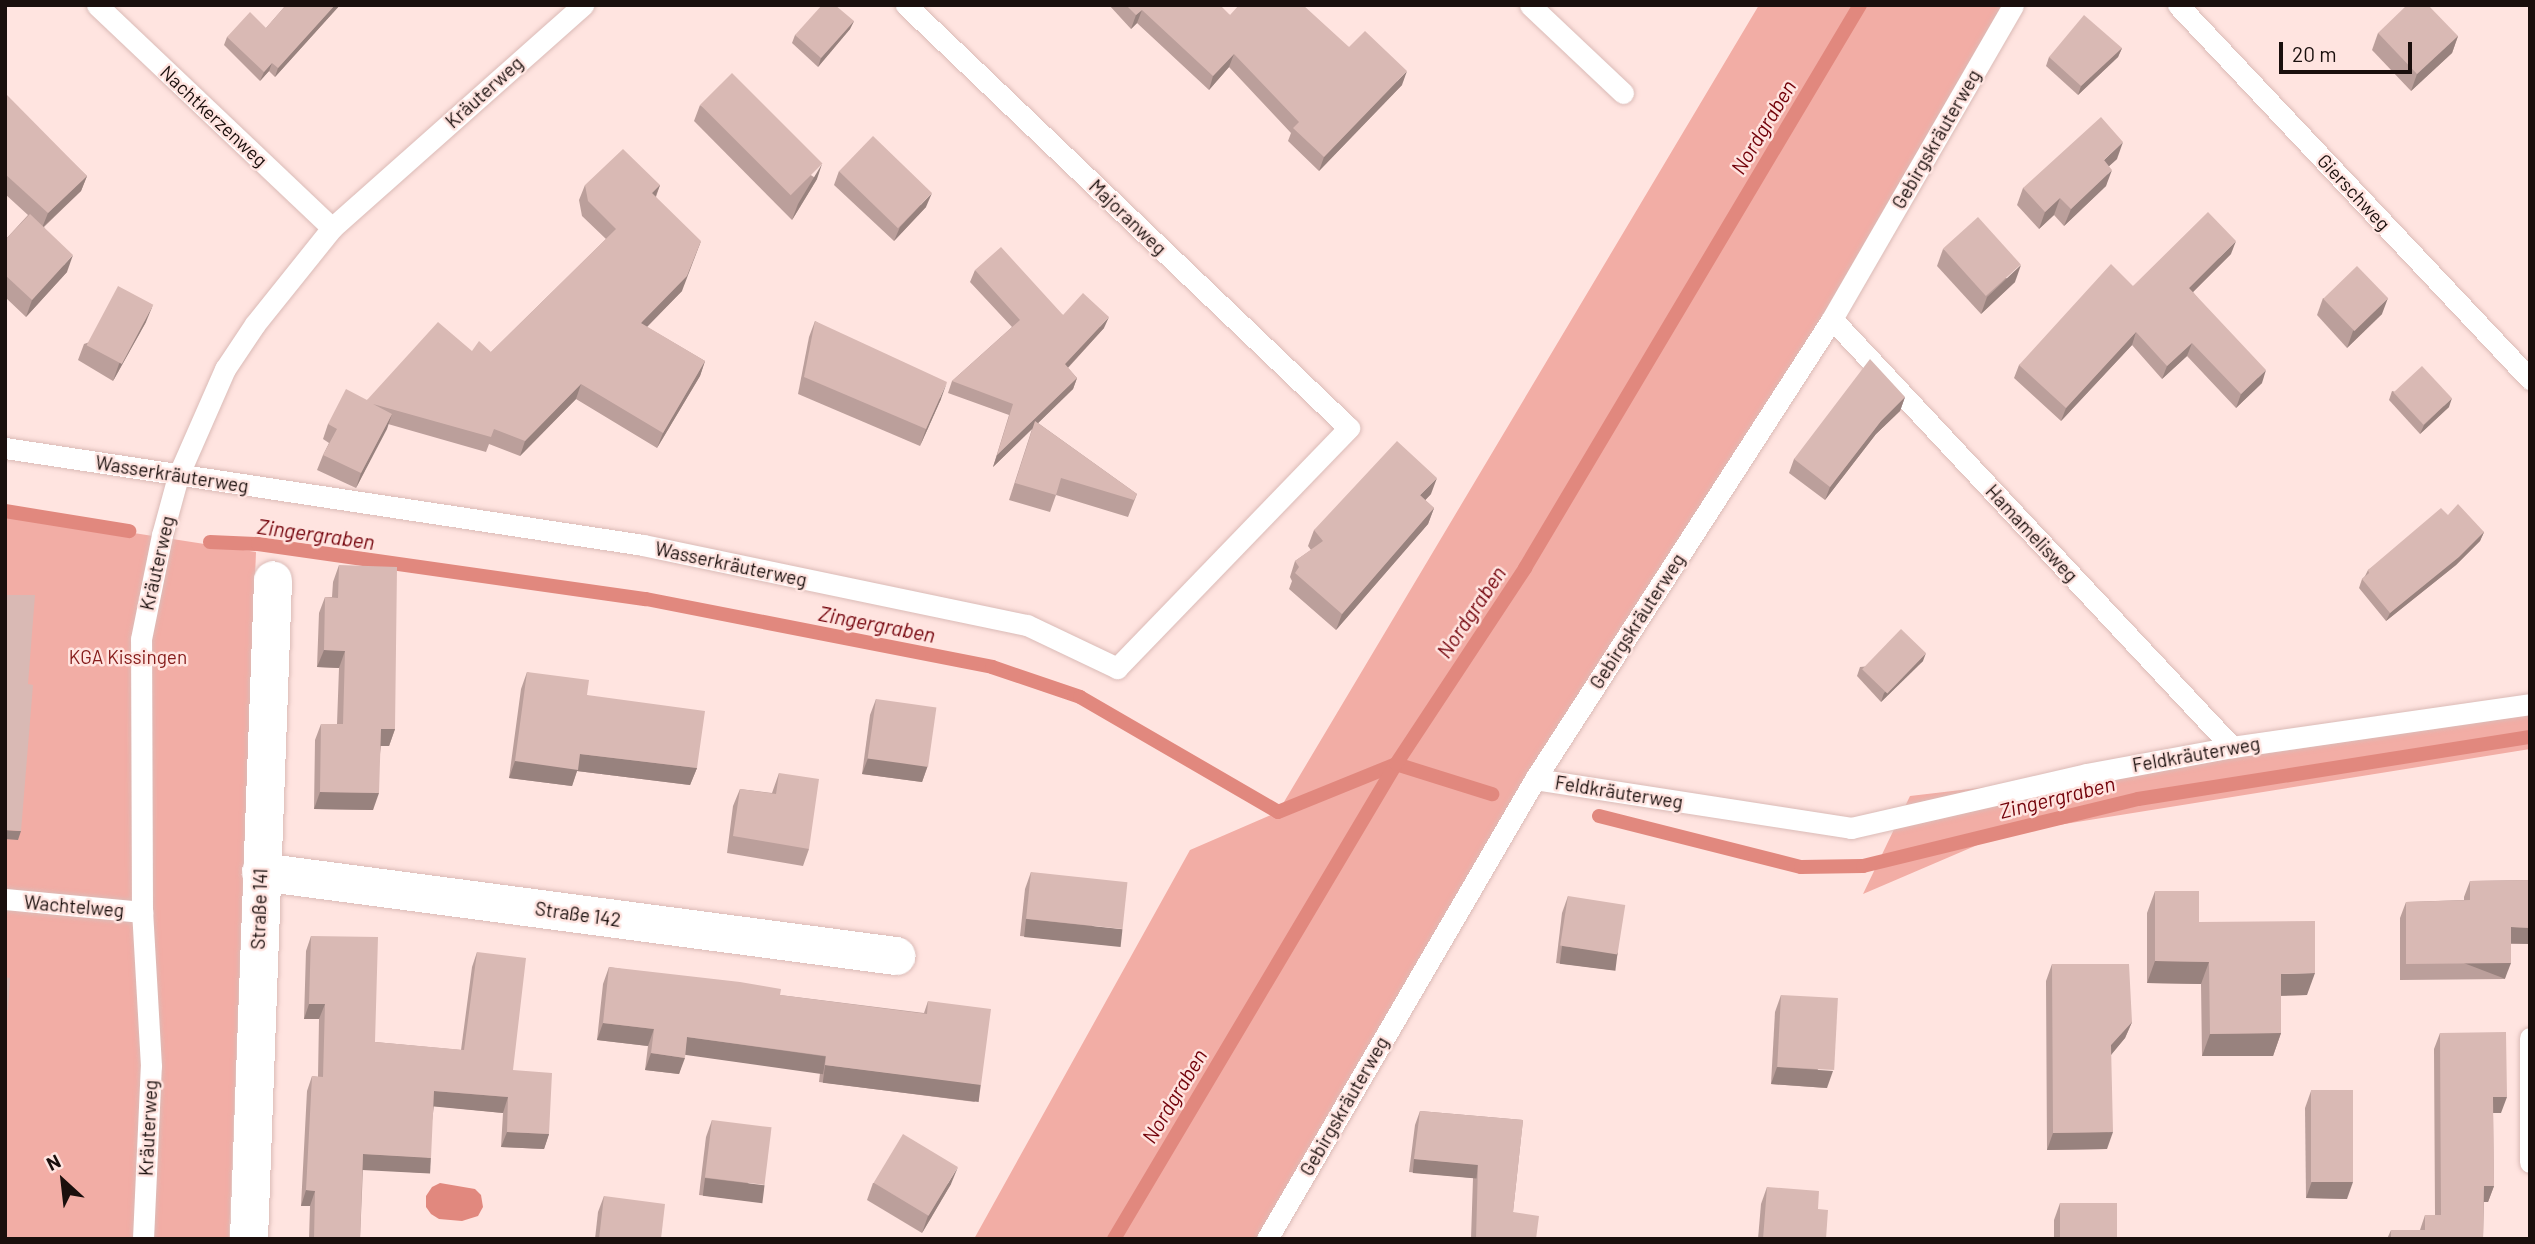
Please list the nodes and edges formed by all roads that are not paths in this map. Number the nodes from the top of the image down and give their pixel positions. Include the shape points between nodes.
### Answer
1 (97, 5) edge
2 (583, 5) edge
3 (906, 5) edge
4 (1530, 5) edge
5 (2013, 5) edge
6 (2178, 5) edge
7 (1623, 93) dead end
8 (332, 228) junction
9 (1832, 319) junction
10 (2530, 379) edge
11 (1349, 428) joint
12 (5, 448) edge
13 (178, 476) junction
14 (272, 580) dead end
15 (2530, 704) edge
16 (2232, 747) junction
17 (1535, 779) junction
18 (261, 872) junction
19 (5, 900) edge
20 (142, 912) junction
21 (896, 956) dead end
22 (2530, 1038) edge
23 (2530, 1162) edge
24 (143, 1239) edge
25 (249, 1239) edge
26 (1267, 1239) edge

1 - 8 lane, Nachtkerzenweg
2 - 8 lane, Kräuterweg
3 - 11 lane, Majoranweg
4 - 7 lane
5 - 9 lane, Gebirgskräuterweg
6 - 10 lane, Gierschweg
8 - 13 lane, Kräuterweg via 225,369
9 - 16 lane, Hamamelisweg
9 - 17 lane, Gebirgskräuterweg
11 - 13 lane, Wasserkräuterweg via 1117,668 1027,625 656,548
12 - 13 lane, Wasserkräuterweg
13 - 20 lane, Kräuterweg via 141,639
14 - 18 street, Straße 141
15 - 16 lane, Feldkräuterweg
16 - 17 lane, Feldkräuterweg via 2087,774 1851,828
17 - 26 lane, Gebirgskräuterweg
18 - 21 street, Straße 142
18 - 25 street, Straße 141
19 - 20 lane, Wachtelweg
20 - 24 lane, Kräuterweg via 151,1066
22 - 23 lane

